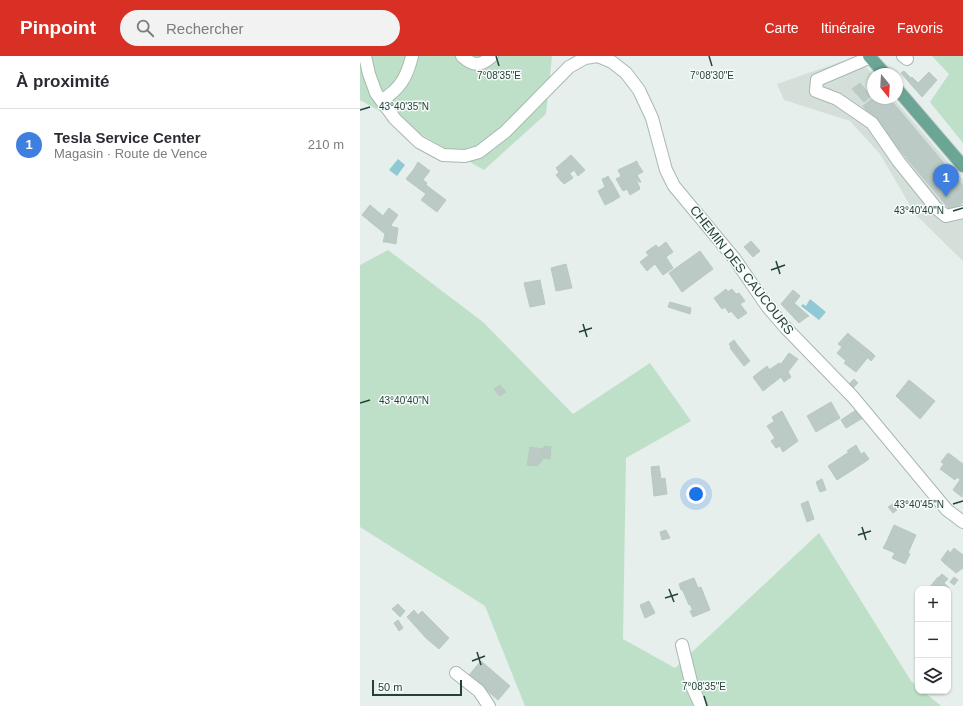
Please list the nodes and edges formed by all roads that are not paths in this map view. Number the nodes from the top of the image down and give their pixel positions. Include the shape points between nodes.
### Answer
1 (365, 56) edge
2 (412, 56) edge
3 (462, 56) edge
4 (492, 56) edge
5 (598, 56) edge
6 (870, 57) edge
7 (879, 68) edge
8 (903, 96) edge
9 (382, 100) junction
10 (963, 166) edge
11 (963, 212) edge
12 (963, 522) edge
13 (682, 645) dead end
14 (456, 673) dead end
15 (489, 706) edge
16 (701, 706) edge

1 - 9 street, CHEMIN DES CAUCOURS via 376,93
2 - 9 street via 404,79
3 - 4 street via 472,64 484,63
5 - 9 street, CHEMIN DES CAUCOURS via 585,58 569,67 505,132 478,152 465,156 443,155 419,142 395,119
5 - 12 street, CHEMIN DES CAUCOURS via 612,62 639,90 652,118 666,170 674,186 734,258 767,306 854,397 947,510
6 - 7 main road
6 - 11 street via 817,80 816,91 837,99 872,123 936,208 946,216
8 - 10 main road
13 - 16 street via 692,686
14 - 15 street via 479,691

